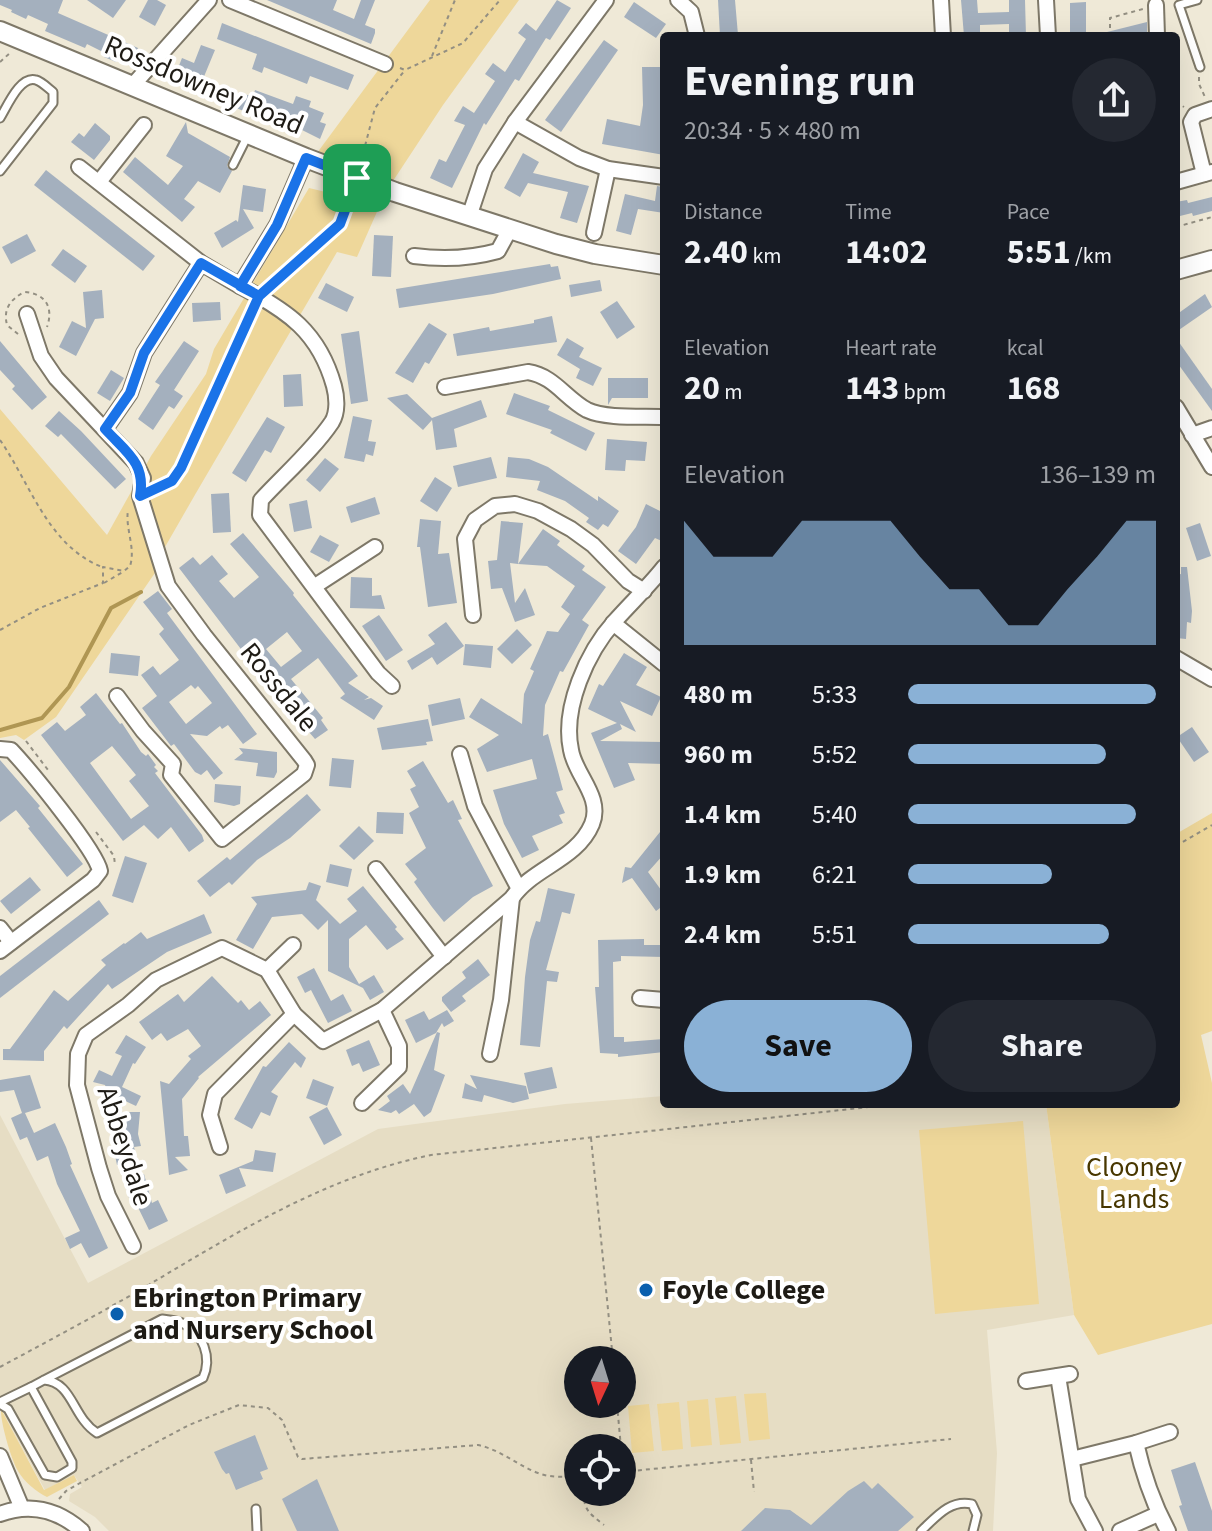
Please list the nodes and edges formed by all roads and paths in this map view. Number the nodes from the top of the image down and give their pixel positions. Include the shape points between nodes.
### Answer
1 (209, 0) edge
2 (230, 0) edge
3 (455, 0) edge
4 (500, 0) edge
5 (606, 0) edge
6 (678, 0) edge
7 (941, 0) edge
8 (1046, 0) edge
9 (1197, 0) edge
10 (1156, 5) joint
11 (0, 31) edge
12 (696, 32) edge
13 (943, 32) edge
14 (1048, 32) edge
15 (1110, 32) edge
16 (1157, 32) edge
17 (431, 57) junction
18 (385, 64) joint
19 (1200, 67) joint
20 (405, 70) junction
21 (133, 85) junction
22 (1211, 109) edge
23 (0, 118) edge
24 (515, 122) junction
25 (144, 125) dead end
26 (248, 134) junction
27 (306, 158) junction
28 (233, 165) dead end
29 (79, 167) dead end
30 (608, 169) junction
31 (0, 171) edge
32 (1208, 173) edge
33 (660, 176) edge
34 (357, 178) junction
35 (1180, 181) edge
36 (99, 182) junction
37 (469, 217) junction
38 (1212, 217) edge
39 (1180, 226) edge
40 (510, 229) junction
41 (594, 233) dead end
42 (414, 256) dead end
43 (1212, 260) edge
44 (201, 263) junction
45 (660, 264) edge
46 (1180, 269) edge
47 (240, 286) junction
48 (259, 296) junction
49 (27, 314) dead end
50 (45, 333) dead end
51 (24, 338) dead end
52 (445, 387) dead end
53 (1180, 414) edge
54 (660, 417) edge
55 (1212, 428) edge
56 (105, 429) junction
57 (1192, 435) junction
58 (0, 440) edge
59 (1212, 467) edge
60 (140, 496) junction
61 (375, 547) dead end
62 (103, 567) junction
63 (124, 571) junction
64 (660, 572) edge
65 (103, 583) junction
66 (315, 586) junction
67 (644, 591) junction
68 (473, 615) dead end
69 (613, 623) junction
70 (0, 630) edge
71 (660, 660) edge
72 (1180, 660) edge
73 (1212, 679) edge
74 (392, 686) dead end
75 (117, 696) dead end
76 (0, 749) edge
77 (460, 754) dead end
78 (1212, 825) edge
79 (1180, 844) edge
80 (376, 869) dead end
81 (516, 894) junction
82 (0, 928) edge
83 (293, 945) dead end
84 (6, 946) edge
85 (444, 957) junction
86 (267, 970) junction
87 (640, 998) dead end
88 (660, 1000) edge
89 (382, 1010) junction
90 (294, 1014) junction
91 (490, 1054) dead end
92 (362, 1103) dead end
93 (859, 1108) edge
94 (591, 1137) junction
95 (220, 1147) dead end
96 (133, 1246) dead end
97 (612, 1346) edge
98 (0, 1367) edge
99 (44, 1380) junction
100 (1026, 1381) dead end
101 (31, 1387) junction
102 (0, 1403) edge
103 (1170, 1432) dead end
104 (951, 1439) dead end
105 (1136, 1443) junction
106 (0, 1456) edge
107 (751, 1458) junction
108 (1072, 1459) junction
109 (636, 1471) edge
110 (564, 1477) edge
111 (754, 1492) dead end
112 (21, 1506) junction
113 (583, 1506) edge
114 (256, 1509) dead end
115 (48, 1512) junction
116 (2, 1513) edge
117 (1158, 1514) junction
118 (604, 1525) dead end
119 (82, 1531) edge
120 (257, 1531) edge
121 (921, 1531) edge
122 (973, 1531) edge
123 (1095, 1531) edge
124 (1120, 1531) edge
125 (1168, 1531) edge

1 - 21 street
2 - 18 street
3 - 17 path
4 - 17 path via 463,43
5 - 24 street
6 - 12 street via 691,12
7 - 13 street
8 - 14 street
9 - 19 lane via 1179,5
10 - 15 path via 1110,18
10 - 16 street
11 - 21 main road, Rossdowney Road
17 - 20 path
18 - 20 path
19 - 22 path via 1199,84
20 - 34 path via 375,108
21 - 26 main road, Rossdowney Road
22 - 32 street via 1191,122
23 - 31 lane via 28,80 53,92 53,103
24 - 30 street
24 - 37 street via 485,169
25 - 36 street
26 - 27 main road, Rossdowney Road
26 - 28 lane
27 - 34 main road, Rossdowney Road
27 - 47 street via 277,225
29 - 36 street
30 - 33 street
30 - 41 street
32 - 35 street
34 - 37 main road, Rossdowney Road
34 - 48 path via 340,224
36 - 44 street
37 - 40 main road, Rossdowney Road
38 - 39 path
40 - 42 street via 498,251 469,259
40 - 45 main road, Rossdowney Road via 595,254
43 - 46 main road
44 - 47 street
44 - 56 street via 144,353 130,393
47 - 48 street
48 - 60 path via 181,468 172,481
48 - 66 street via 293,318 317,344 337,397 334,420 261,500 260,515
49 - 56 street, Rossdale via 41,356 74,400
50 - 51 path via 49,305 38,294 24,292 7,306 6,319 11,331
52 - 54 street via 528,372 541,374 588,410
53 - 57 street
55 - 57 street
56 - 60 street, Rossdale via 136,463 143,478
57 - 59 street
58 - 62 path via 47,519 83,557
60 - 63 path via 133,499 127,515 132,562
60 - 75 street, Rossdale via 168,586 304,760 304,774 222,839 171,775 173,764
61 - 66 street
62 - 63 path
62 - 65 path
63 - 65 path
64 - 67 street
65 - 70 path
66 - 74 street
67 - 68 street via 571,529 515,504 495,506 475,520 465,539
67 - 69 street
69 - 71 street
69 - 81 street via 586,666 569,717 571,752 592,797 592,824 568,854
72 - 73 street
76 - 84 street via 13,752 78,832 100,871
77 - 81 street via 475,806
78 - 79 path
80 - 85 street
81 - 85 street
81 - 91 street
82 - 84 street
83 - 86 street
85 - 89 street
86 - 90 street
86 - 96 street, Abbeydale via 222,948 156,980 86,1035 78,1054 77,1085 108,1196
87 - 88 street
89 - 90 street via 323,1041
89 - 92 street via 399,1046 399,1067
90 - 95 street via 215,1094 210,1115
93 - 94 path
94 - 97 path
94 - 98 path via 431,1155 353,1176 253,1222
99 - 99 lane via 162,1319 182,1323 199,1336 209,1365 203,1378 97,1433 84,1425 65,1389
99 - 101 lane
100 - 108 street via 1064,1375
101 - 102 lane
101 - 102 lane via 72,1462 68,1472 45,1475
103 - 105 street
104 - 107 path
105 - 108 street
105 - 117 street
106 - 112 street
107 - 109 path
107 - 111 path
108 - 123 street via 1078,1499
110 - 115 path via 539,1474 478,1445 302,1459 282,1420 268,1408 239,1405 189,1425 80,1483
112 - 115 street
112 - 116 street
113 - 118 path
114 - 120 lane
115 - 119 street
117 - 124 street
117 - 125 street
121 - 122 lane via 960,1501 972,1504 977,1515

